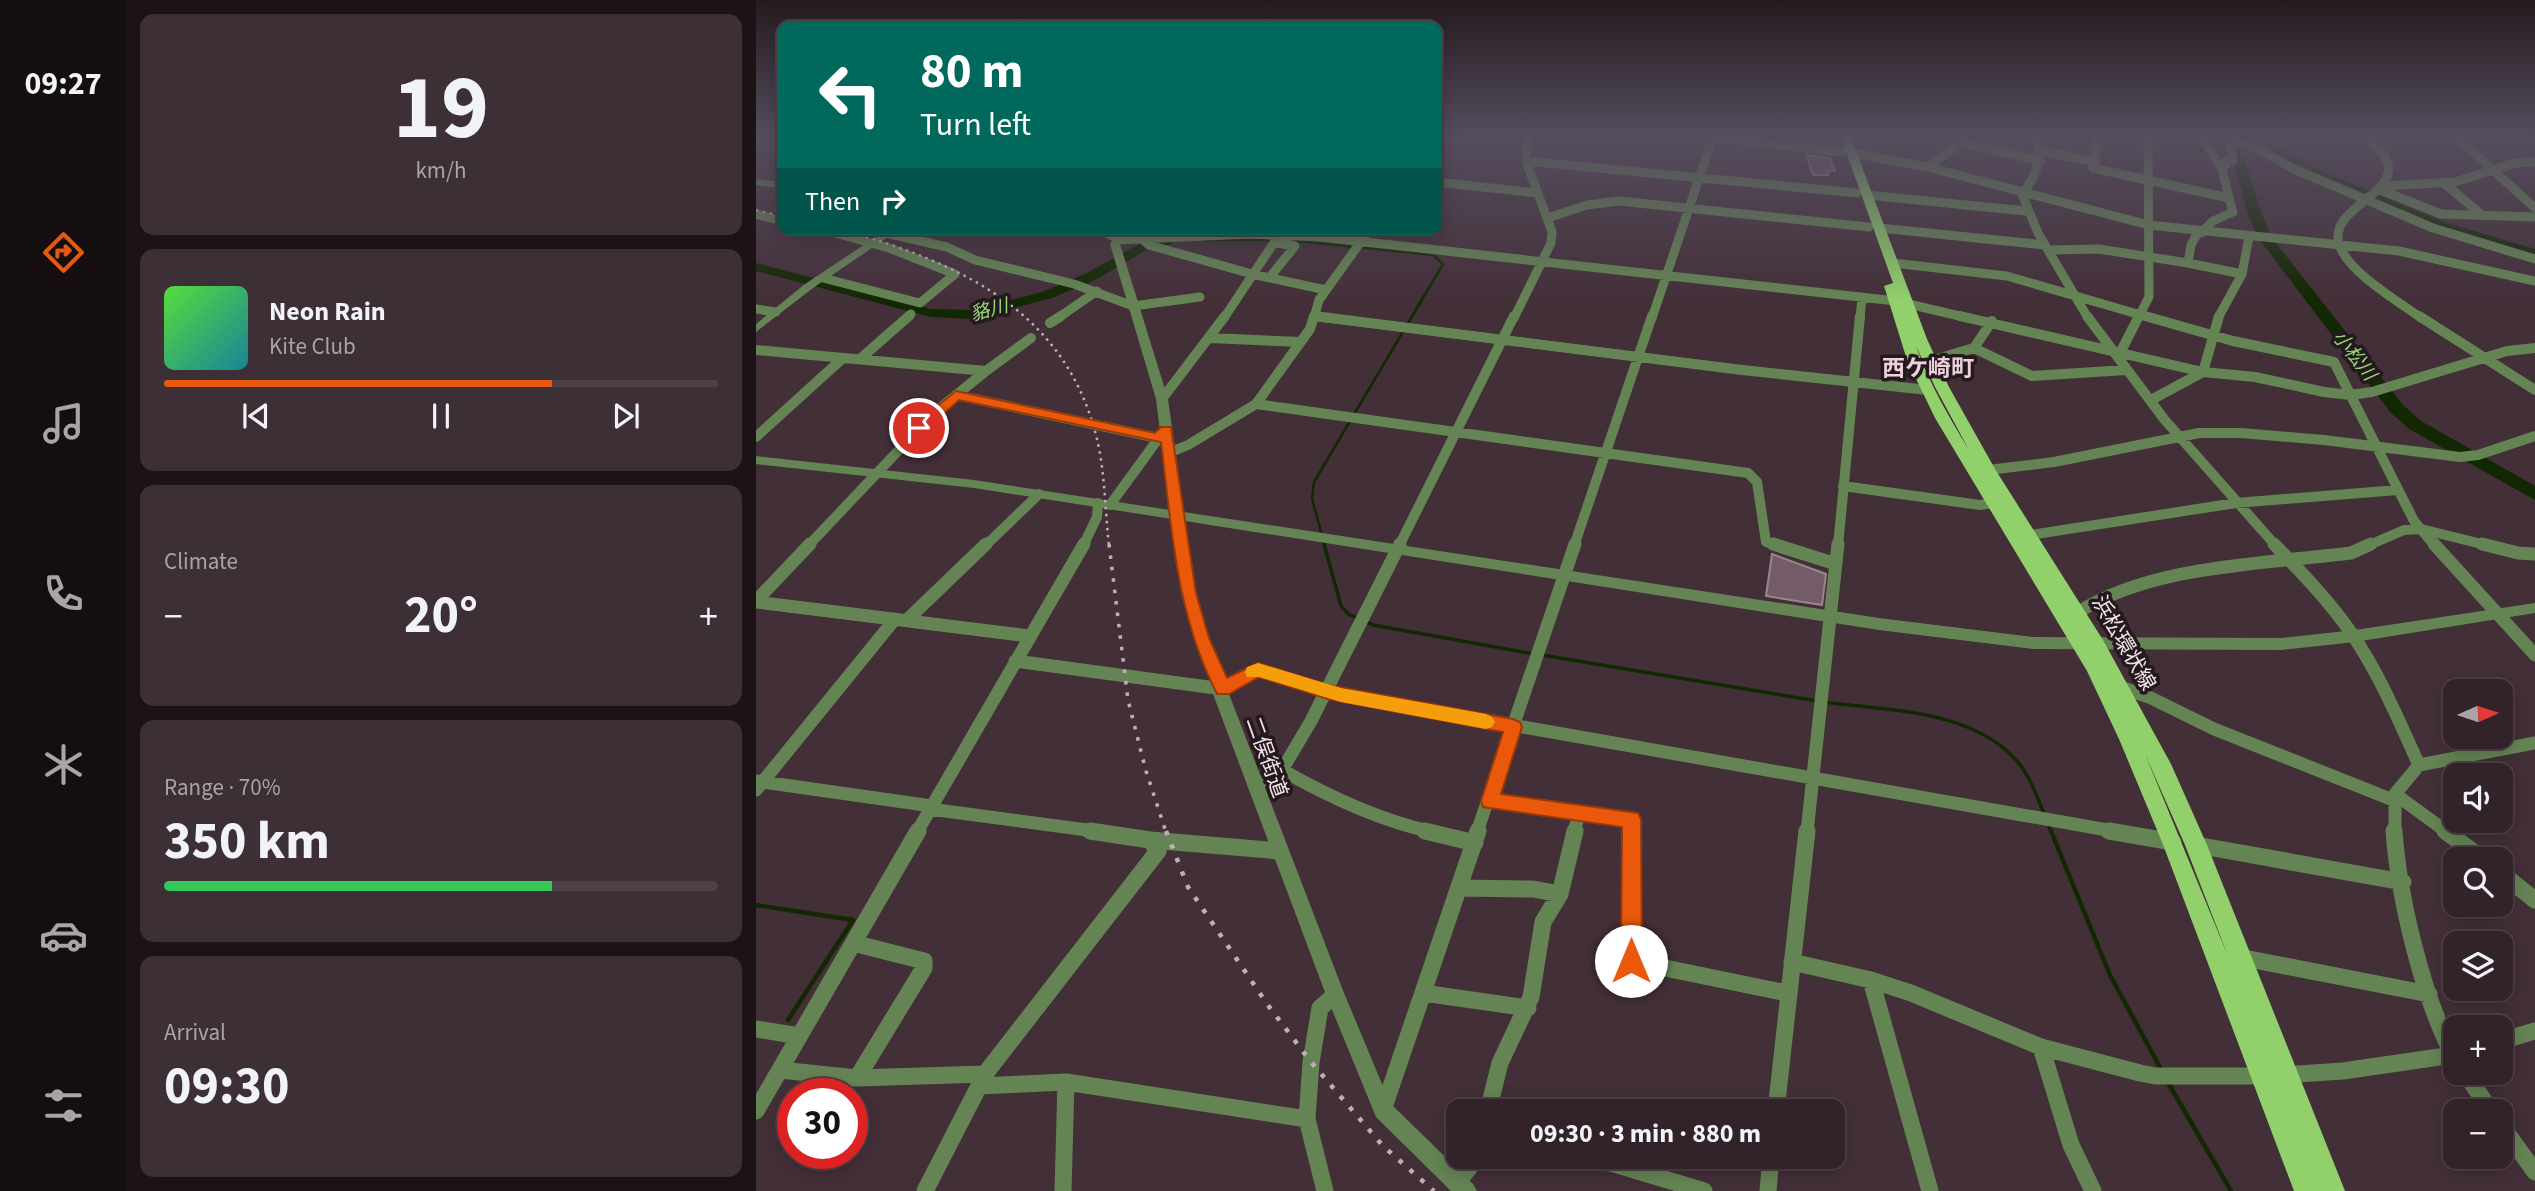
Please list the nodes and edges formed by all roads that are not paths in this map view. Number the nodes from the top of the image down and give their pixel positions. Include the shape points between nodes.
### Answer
1 (1515, 191) edge
2 (1695, 191) edge
3 (1827, 191) edge
4 (1861, 191) edge
5 (2010, 191) edge
6 (2025, 191) edge
7 (2149, 191) edge
8 (2196, 191) edge
9 (2227, 191) edge
10 (2341, 191) edge
11 (2376, 191) edge
12 (2386, 191) edge
13 (2453, 191) edge
14 (2516, 191) edge
15 (1537, 193) joint
16 (1862, 194) junction
17 (2022, 194) junction
18 (2229, 198) junction
19 (2361, 200) junction
20 (2535, 208) edge
21 (1688, 209) junction
22 (2026, 211) junction
23 (756, 214) edge
24 (2483, 216) junction
25 (2535, 217) edge
26 (1547, 218) junction
27 (777, 219) edge
28 (2149, 225) junction
29 (1874, 228) junction
30 (2199, 232) junction
31 (847, 235) edge
32 (888, 235) edge
33 (903, 235) edge
34 (1107, 235) edge
35 (1122, 235) edge
36 (1162, 235) edge
37 (1202, 235) edge
38 (1271, 235) edge
39 (1366, 235) edge
40 (1159, 237) junction
41 (2249, 237) junction
42 (1277, 239) junction
43 (1117, 240) junction
44 (878, 242) junction
45 (1145, 242) junction
46 (1359, 245) junction
47 (2339, 246) junction
48 (2047, 247) junction
49 (2149, 257) junction
50 (2535, 259) edge
51 (1541, 262) junction
52 (1893, 263) junction
53 (2188, 263) junction
54 (1252, 274) junction
55 (2242, 274) junction
56 (1270, 277) junction
57 (1667, 277) junction
58 (822, 278) junction
59 (2535, 281) edge
60 (1326, 290) junction
61 (1097, 291) junction
62 (2073, 293) junction
63 (1200, 297) dead end
64 (1862, 298) junction
65 (1903, 302) junction
66 (1133, 306) junction
67 (756, 309) edge
68 (776, 312) junction
69 (911, 313) dead end
70 (2140, 314) junction
71 (1314, 316) junction
72 (1992, 321) junction
73 (1051, 323) dead end
74 (756, 329) edge
75 (2212, 335) junction
76 (1031, 338) dead end
77 (1210, 338) junction
78 (1503, 340) junction
79 (1300, 342) junction
80 (1973, 348) junction
81 (2535, 348) edge
82 (756, 349) edge
83 (2115, 350) junction
84 (1639, 357) junction
85 (2484, 357) junction
86 (843, 358) junction
87 (860, 359) junction
88 (1930, 361) junction
89 (2126, 370) junction
90 (985, 371) junction
91 (2203, 372) junction
92 (1853, 383) junction
93 (1928, 390) junction
94 (2535, 390) edge
95 (2372, 392) joint
96 (956, 395) junction
97 (2350, 395) junction
98 (1162, 399) junction
99 (2151, 400) junction
100 (1256, 404) junction
101 (1456, 432) junction
102 (1162, 434) junction
103 (2179, 436) junction
104 (2535, 436) edge
105 (756, 437) edge
106 (2376, 446) junction
107 (1171, 452) junction
108 (1606, 453) junction
109 (756, 460) edge
110 (1987, 470) junction
111 (876, 474) junction
112 (1843, 485) junction
113 (2398, 490) junction
114 (1038, 494) junction
115 (1993, 503) junction
116 (2236, 503) junction
117 (1104, 504) junction
118 (1179, 516) junction
119 (2421, 529) junction
120 (2030, 535) junction
121 (1399, 548) junction
122 (2535, 554) edge
123 (2288, 559) junction
124 (1836, 564) junction
125 (1566, 576) junction
126 (756, 601) edge
127 (2535, 608) edge
128 (2077, 613) junction
129 (2496, 614) junction
130 (1830, 616) junction
131 (901, 620) junction
132 (1030, 636) junction
133 (2355, 636) junction
134 (2080, 645) junction
135 (2097, 645) junction
136 (2535, 655) edge
137 (1015, 661) junction
138 (2120, 687) junction
139 (1223, 689) junction
140 (1328, 692) junction
141 (1513, 727) junction
142 (2535, 743) edge
143 (2419, 765) junction
144 (1282, 770) junction
145 (1812, 779) junction
146 (758, 784) edge
147 (1254, 785) junction
148 (2394, 797) junction
149 (1490, 801) junction
150 (931, 808) junction
151 (1579, 813) junction
152 (1150, 840) junction
153 (1475, 843) junction
154 (2184, 843) junction
155 (2466, 847) edge
156 (1280, 851) junction
157 (2403, 882) junction
158 (2527, 886) edge
159 (1460, 888) junction
160 (1560, 894) junction
161 (2535, 900) edge
162 (853, 943) junction
163 (2239, 957) junction
164 (1792, 962) junction
165 (1871, 980) junction
166 (1423, 993) junction
167 (1787, 993) junction
168 (2429, 994) junction
169 (1335, 995) junction
170 (1528, 1008) junction
171 (756, 1029) edge
172 (2535, 1031) edge
173 (2443, 1035) edge
174 (799, 1036) junction
175 (2513, 1037) edge
176 (2041, 1047) junction
177 (2443, 1057) edge
178 (780, 1069) junction
179 (2274, 1075) junction
180 (857, 1077) junction
181 (982, 1080) junction
182 (1066, 1082) junction
183 (1491, 1099) edge
184 (1777, 1099) edge
185 (1383, 1110) junction
186 (756, 1111) edge
187 (1307, 1119) junction
188 (2513, 1142) edge
189 (1472, 1169) edge
190 (1631, 1169) edge
191 (1770, 1169) edge
192 (2535, 1172) edge
193 (1462, 1187) edge
194 (925, 1191) edge
195 (1063, 1191) edge
196 (1325, 1191) edge
197 (1703, 1191) edge
198 (1768, 1191) edge
199 (1930, 1191) edge
200 (2093, 1191) edge
201 (2307, 1191) edge
202 (2332, 1191) edge

1 - 15 street
2 - 21 street
3 - 16 street
4 - 16 main road, 浜松環状線
5 - 17 street
6 - 17 street
7 - 28 street
8 - 18 street
9 - 18 street
10 - 19 street
11 - 19 street
12 - 24 street via 2441,215
13 - 24 street
14 - 20 street
15 - 26 street
16 - 22 street
16 - 29 main road, 浜松環状線
17 - 22 street
17 - 28 street
18 - 30 street via 2232,212
19 - 47 street via 2343,224
19 - 50 street
21 - 26 street via 1603,202
21 - 29 street
21 - 57 street
22 - 48 street
23 - 27 street
24 - 25 street
26 - 51 street via 1551,243
28 - 30 street
28 - 49 street
29 - 48 street
29 - 52 main road, 浜松環状線
29 - 65 main road, 浜松環状線
30 - 41 street
30 - 53 street
31 - 44 street
32 - 44 street
33 - 61 street via 975,260
34 - 43 street
35 - 43 street
36 - 40 street
37 - 40 street
38 - 42 street
39 - 46 street
40 - 45 street
41 - 47 street
41 - 55 street
42 - 46 street
42 - 54 street
42 - 56 street via 1295,246
43 - 45 street
43 - 66 street, 二俣街道
44 - 58 street
44 - 58 street via 955,274 920,303
45 - 54 street
46 - 51 street
46 - 60 street
47 - 59 street via 2399,251
47 - 85 street via 2366,279
48 - 49 street
48 - 62 street
49 - 53 street
49 - 70 street via 2149,297
51 - 57 street
51 - 78 street
52 - 62 street via 2007,275
52 - 65 main road, 浜松環状線
53 - 55 street
54 - 56 street
54 - 77 street
55 - 75 street
56 - 60 street
57 - 64 street
57 - 84 street
58 - 68 street
60 - 71 street
61 - 66 street
61 - 73 street
62 - 70 street
62 - 83 street
63 - 66 street
64 - 65 street
64 - 92 street
65 - 72 street
65 - 88 main road, 浜松環状線
65 - 93 main road, 浜松環状線 via 1914,360
66 - 98 street, 二俣街道
67 - 68 street
68 - 74 street
69 - 87 street
70 - 75 street
70 - 83 street
71 - 78 street
71 - 79 street
72 - 80 street
72 - 83 street
75 - 91 street
75 - 97 street via 2334,362
76 - 90 street
77 - 79 street
77 - 98 street
78 - 84 street
78 - 101 street
79 - 100 street
80 - 88 street
80 - 89 street via 2032,376
81 - 85 street
82 - 86 street
83 - 89 street
83 - 91 street
84 - 92 street
84 - 108 street
85 - 94 street
85 - 95 street
86 - 87 street
86 - 105 street
87 - 90 street
88 - 110 main road, 浜松環状線
89 - 99 street
90 - 96 street
91 - 97 street
91 - 99 street
92 - 93 street
92 - 112 street
93 - 115 main road, 浜松環状線
95 - 97 street
96 - 102 street
96 - 111 street
97 - 106 street
98 - 102 street, 二俣街道
99 - 103 street
100 - 101 street
100 - 107 street
101 - 108 street
101 - 121 street
102 - 107 street, 二俣街道
102 - 117 street
103 - 106 street via 2241,433
103 - 110 street via 2054,462
103 - 116 street
104 - 106 street via 2460,457
106 - 113 street
107 - 118 street, 二俣街道
108 - 124 street via 1748,473 1757,482 1766,542
108 - 125 street
109 - 111 street
110 - 120 main road, 浜松環状線
111 - 114 street
111 - 126 street
112 - 115 street via 1980,505
112 - 124 street
113 - 116 street
113 - 119 street
114 - 117 street
114 - 131 street
115 - 134 main road, 浜松環状線
116 - 120 street
116 - 123 street
117 - 118 street
117 - 132 street
118 - 121 street
118 - 139 street, 二俣街道 via 1188,593
119 - 122 street
119 - 123 street via 2404,530 2351,553
119 - 129 street
120 - 128 main road, 浜松環状線
121 - 125 street
121 - 140 street
123 - 128 street via 2147,582 2097,600
123 - 133 street
124 - 130 street
125 - 130 street
125 - 141 street
126 - 131 street
127 - 129 street
128 - 135 main road, 浜松環状線
129 - 133 street
129 - 136 street
130 - 134 street via 1941,633
130 - 145 street
131 - 132 street
131 - 146 street
132 - 137 street
133 - 135 street via 2282,644
133 - 143 street
134 - 135 street
134 - 154 main road, 浜松環状線
135 - 138 main road, 浜松環状線
137 - 139 street
137 - 150 street
138 - 148 street via 2214,729
138 - 154 main road, 浜松環状線 via 2161,764
139 - 140 street via 1258,670
139 - 147 street, 二俣街道
140 - 141 street
140 - 144 street
141 - 145 street
141 - 149 street
142 - 143 street
143 - 148 street
144 - 147 street
144 - 153 street via 1324,794 1401,825
145 - 154 street
145 - 164 street
146 - 150 street
147 - 156 street, 二俣街道
148 - 155 street
148 - 157 street
149 - 151 street
149 - 153 street
150 - 152 street
150 - 162 street
151 - 160 street
151 - 167 street via 1632,819 1631,961
152 - 156 street
152 - 181 street via 1158,851
153 - 159 street
154 - 157 street
154 - 163 main road, 浜松環状線
154 - 179 main road, 浜松環状線
156 - 169 street, 二俣街道
157 - 168 street
158 - 161 street
159 - 160 street
159 - 166 street
160 - 170 street via 1543,922
162 - 174 street
162 - 180 street via 924,961 924,968
163 - 168 street
163 - 179 main road, 浜松環状線
164 - 165 street
164 - 167 street
165 - 176 street
165 - 199 street
166 - 170 street
166 - 185 street
167 - 184 street
168 - 173 street
169 - 185 street, 二俣街道
169 - 187 street via 1320,1008
170 - 183 street via 1500,1063
171 - 174 street
172 - 175 street
174 - 178 street
176 - 179 street via 2155,1076
176 - 200 street via 2071,1145
177 - 179 street
178 - 180 street
178 - 186 street
179 - 201 main road, 浜松環状線
179 - 202 main road, 浜松環状線
180 - 181 street
181 - 182 street
181 - 194 street
182 - 187 street
182 - 195 street
185 - 193 street, 二俣街道
187 - 196 street
188 - 192 street
189 - 193 street
190 - 197 street
191 - 198 street

